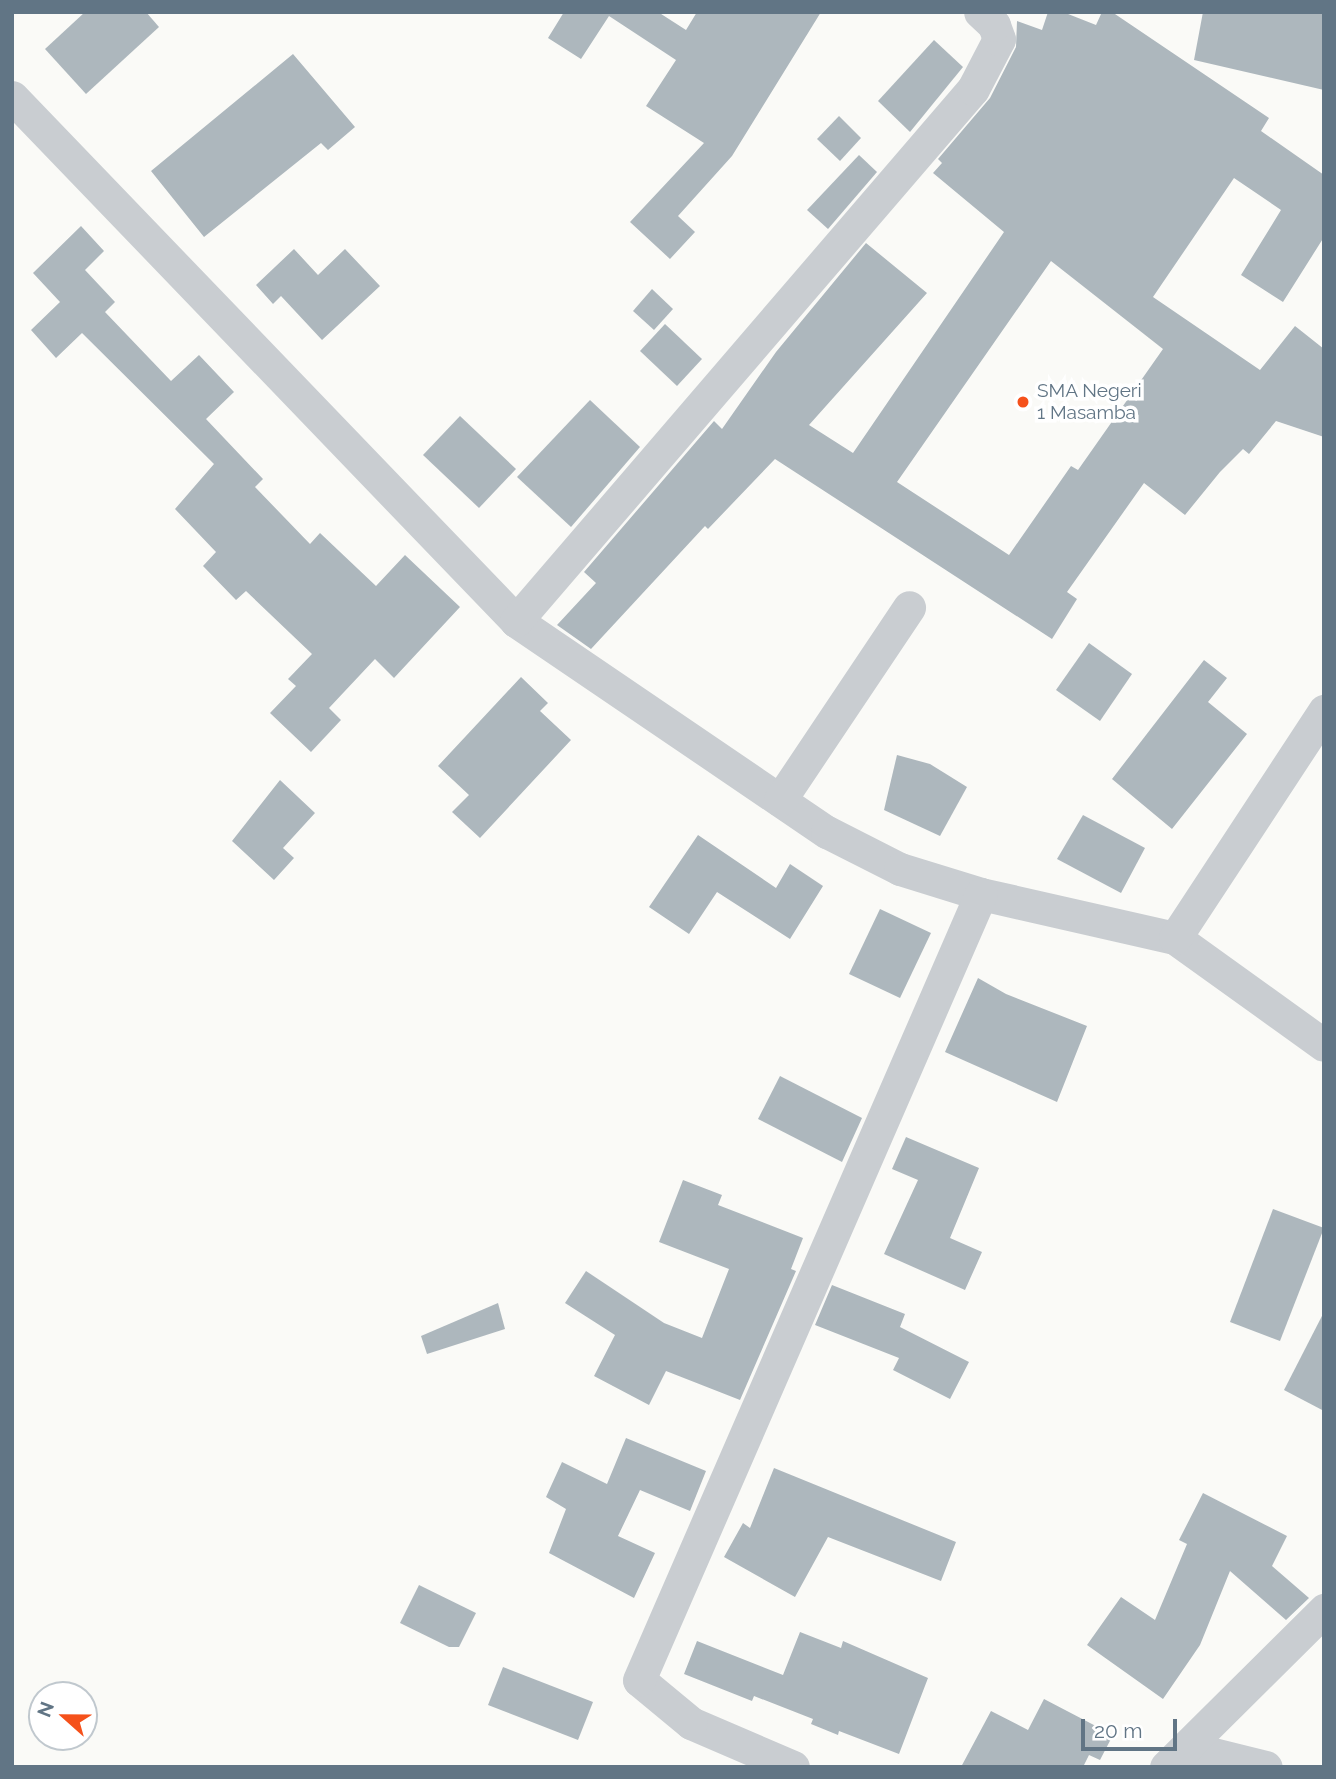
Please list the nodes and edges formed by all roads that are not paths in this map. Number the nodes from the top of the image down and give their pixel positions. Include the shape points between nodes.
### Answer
1 (980, 12) edge
2 (12, 97) edge
3 (908, 607) dead end
4 (516, 621) junction
5 (1324, 711) edge
6 (780, 800) junction
7 (981, 894) junction
8 (1175, 938) junction
9 (1324, 1045) edge
10 (1324, 1610) edge
11 (1177, 1757) edge
12 (793, 1767) edge
13 (1266, 1767) edge

1 - 4 street via 994,25 999,39 973,89
2 - 4 street
3 - 6 street
4 - 6 street
5 - 8 street
6 - 7 street via 827,832 900,869
7 - 8 street
7 - 12 street via 639,1680 691,1723
8 - 9 street
10 - 11 street
11 - 13 street

